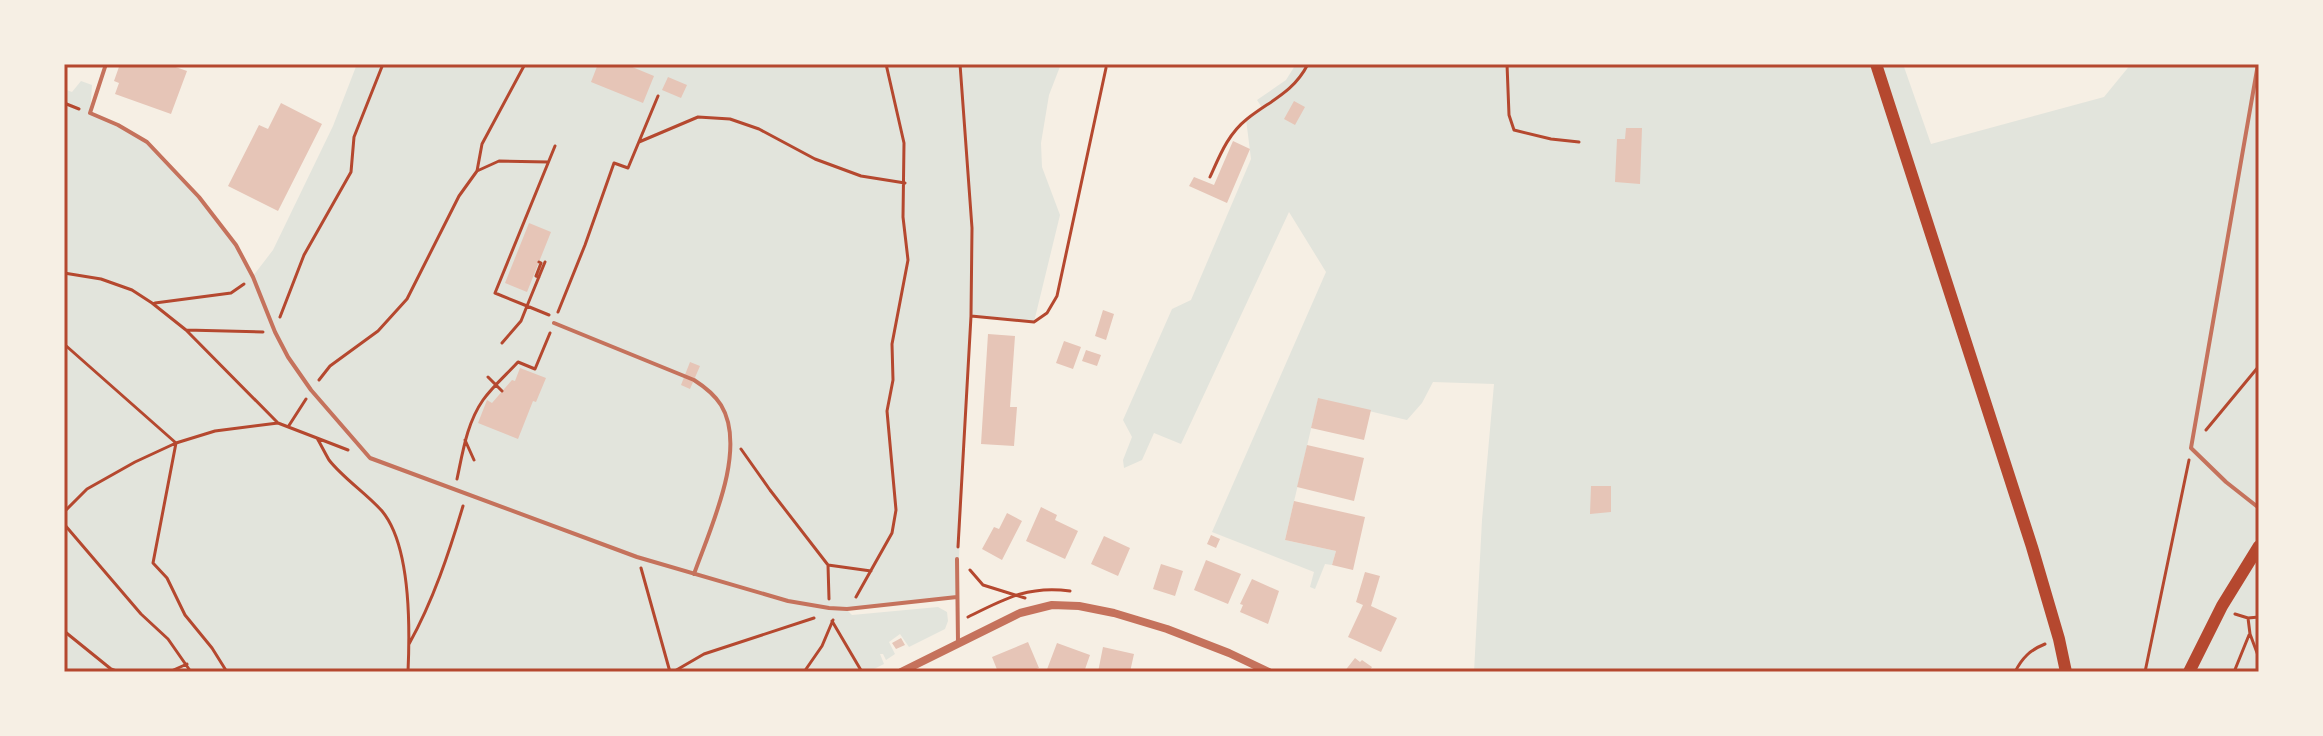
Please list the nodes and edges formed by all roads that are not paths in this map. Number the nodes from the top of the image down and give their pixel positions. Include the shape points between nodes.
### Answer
1 (106, 64) edge
2 (1876, 64) edge
3 (2258, 64) edge
4 (554, 323) road end
5 (2259, 508) edge
6 (2259, 546) edge
7 (957, 559) road end
8 (694, 575) junction
9 (957, 597) junction
10 (958, 643) junction
11 (923, 666) edge
12 (901, 672) edge
13 (1269, 672) edge
14 (2066, 672) edge
15 (2189, 672) edge

1 - 8 lane via 90,113 147,142 199,197 236,245 288,357 370,458
2 - 14 main road via 2028,531
3 - 5 lane via 2191,448
4 - 8 lane via 694,380 723,408 731,433 729,471
6 - 15 main road
7 - 9 lane
8 - 9 lane via 829,608
9 - 10 lane
10 - 11 street
10 - 13 street via 1020,613 1052,605 1079,606 1167,629
11 - 12 street

